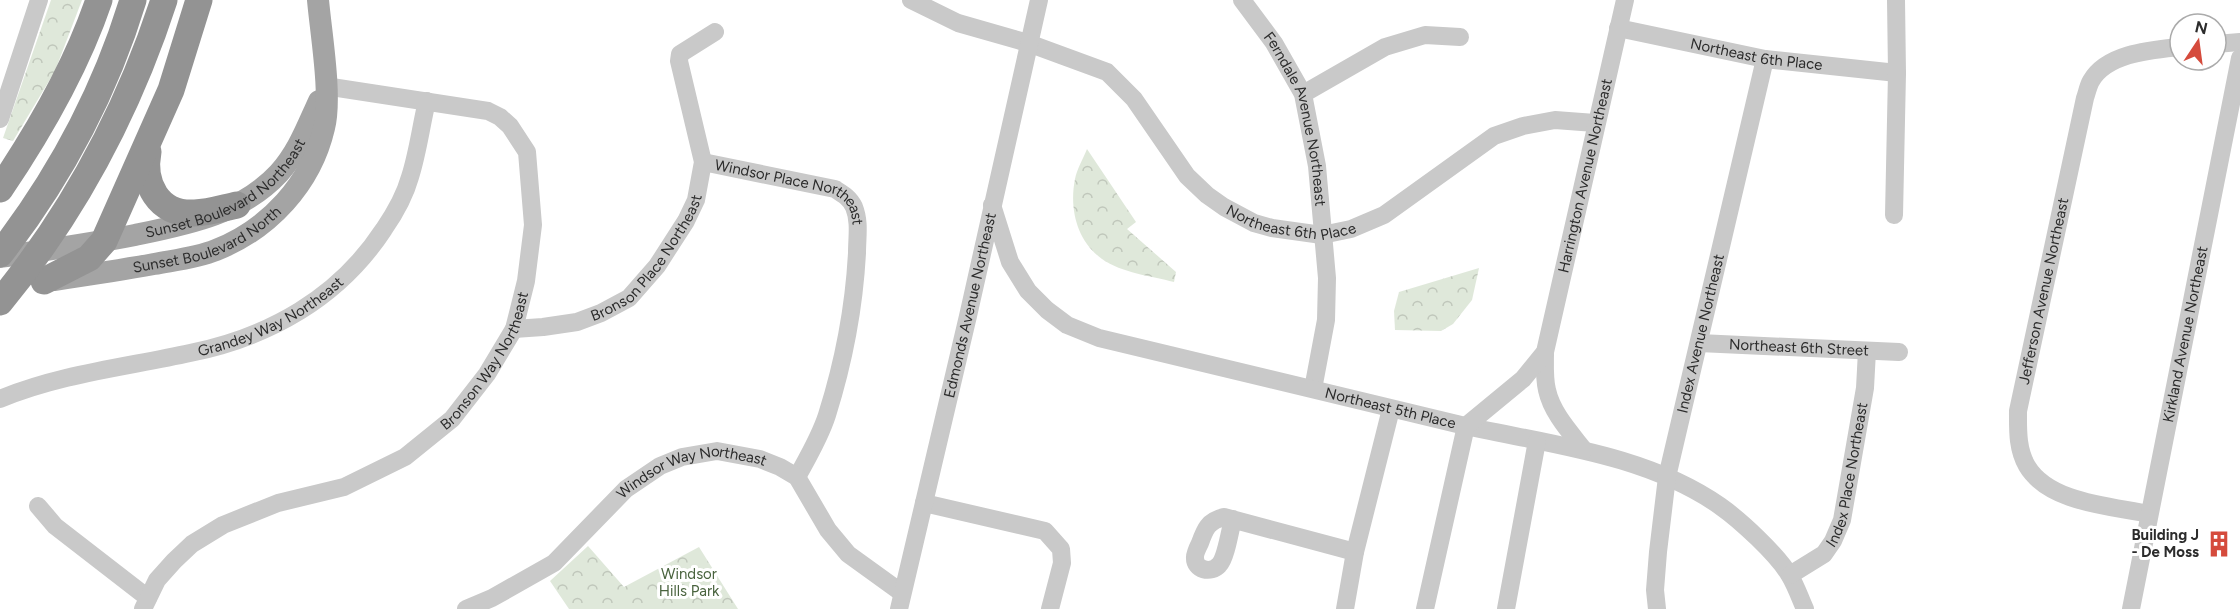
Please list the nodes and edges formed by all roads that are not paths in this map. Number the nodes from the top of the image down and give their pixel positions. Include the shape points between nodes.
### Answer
1 (39, 0) edge
2 (99, 0) edge
3 (133, 0) edge
4 (164, 0) edge
5 (199, 0) edge
6 (318, 0) edge
7 (911, 0) edge
8 (1038, 0) edge
9 (1242, 0) edge
10 (1624, 0) edge
11 (1896, 0) edge
12 (1618, 28) junction
13 (716, 32) dead end
14 (1460, 37) dead end
15 (1028, 43) junction
16 (2168, 48) edge
17 (2240, 58) edge
18 (1765, 60) junction
19 (1897, 73) junction
20 (326, 86) junction
21 (1303, 94) junction
22 (426, 101) junction
23 (0, 119) edge
24 (1595, 123) junction
25 (151, 138) junction
26 (703, 162) junction
27 (0, 189) edge
28 (237, 205) junction
29 (992, 205) junction
30 (1894, 215) dead end
31 (1322, 235) junction
32 (104, 241) junction
33 (0, 256) edge
34 (44, 282) junction
35 (0, 292) edge
36 (0, 303) edge
37 (514, 329) junction
38 (1700, 343) junction
39 (1867, 351) junction
40 (1545, 352) junction
41 (1899, 352) dead end
42 (1313, 389) junction
43 (0, 399) edge
44 (1391, 409) junction
45 (1466, 426) junction
46 (1537, 441) junction
47 (1584, 450) junction
48 (797, 477) junction
49 (1667, 477) junction
50 (924, 503) junction
51 (38, 506) dead end
52 (2150, 514) junction
53 (1233, 519) dead end
54 (1355, 552) junction
55 (1790, 575) junction
56 (900, 601) edge
57 (145, 606) edge
58 (466, 609) edge
59 (1050, 609) edge
60 (1345, 609) edge
61 (1425, 609) edge
62 (1506, 609) edge
63 (1657, 609) edge
64 (1805, 609) edge
65 (2131, 609) edge

1 - 23 street
2 - 27 highway via 69,72 32,142
3 - 33 highway via 87,116 51,181
4 - 36 highway via 121,111 70,207
5 - 25 highway via 180,64
6 - 20 main road, Sunset Boulevard Northeast
7 - 15 street, Northeast 6th Place via 958,23
8 - 15 street, Edmonds Avenue Northeast
9 - 21 street, Ferndale Avenue Northeast
10 - 12 street, Harrington Avenue Northeast
11 - 19 street
12 - 18 street, Northeast 6th Place
12 - 24 street, Harrington Avenue Northeast
13 - 26 street, Bronson Place Northeast via 686,48 679,61
14 - 21 street via 1425,35 1385,47
15 - 29 street, Edmonds Avenue Northeast
15 - 31 street, Northeast 6th Place via 1107,72 1134,99 1186,176 1224,207 1263,225
16 - 52 street, Jefferson Avenue Northeast via 2112,61 2092,79 2018,411 2021,450 2027,466 2044,483 2065,497
17 - 52 street, Kirkland Avenue Northeast
18 - 19 street, Northeast 6th Place
18 - 38 street, Index Avenue Northeast
19 - 30 street
20 - 22 street, Bronson Way Northeast
20 - 28 main road, Sunset Boulevard Northeast via 307,131 287,163 263,188
20 - 34 main road, Sunset Boulevard North via 325,127 317,149 295,190 262,224 240,239 192,257
21 - 31 street, Ferndale Avenue Northeast via 1317,166
22 - 37 street, Bronson Way Northeast via 488,111 500,117 528,152 533,225 526,281
22 - 43 street, Grandey Way Northeast via 411,176 403,196 375,243 333,288 284,320 249,336 194,352 46,382
24 - 31 street, Northeast 6th Place via 1555,120 1494,136 1384,215 1351,229
24 - 40 street, Harrington Avenue Northeast
25 - 28 highway via 146,176 162,203 173,210 194,213
25 - 32 highway
26 - 37 street, Bronson Place Northeast via 696,200 686,221 657,266 629,298 577,322
26 - 48 street, Windsor Place Northeast via 835,189 848,196 854,206 858,220 854,300 845,347 827,417
28 - 32 main road, Sunset Boulevard Northeast via 203,220
29 - 42 street, Northeast 5th Place via 1010,262 1028,291 1067,325 1099,338
29 - 50 street, Edmonds Avenue Northeast
31 - 42 street, Ferndale Avenue Northeast via 1326,320
32 - 33 main road, Sunset Boulevard Northeast
32 - 34 highway via 89,258
34 - 35 main road, Sunset Boulevard North
37 - 57 street, Bronson Way Northeast via 487,374 452,419 405,457 344,487 278,503 223,525 192,544 174,561 157,580
38 - 39 street, Northeast 6th Street
38 - 49 street, Index Avenue Northeast
39 - 41 street, Northeast 6th Street
39 - 55 street, Index Place Northeast via 1865,388 1842,520 1824,554
40 - 45 street, Harrington Avenue Northeast via 1523,379
40 - 47 street, Harrington Avenue Northeast via 1547,390 1554,408
42 - 44 street, Northeast 5th Place
44 - 45 street, Northeast 5th Place
44 - 54 street
45 - 46 street, Northeast 5th Place
45 - 61 street
46 - 47 street, Northeast 5th Place
46 - 62 street
47 - 49 street, Northeast 5th Place
48 - 56 street via 828,530 848,554
48 - 58 street, Windsor Way Northeast via 760,459 717,451 682,457 660,466 626,489 554,563
49 - 55 street, Northeast 5th Place via 1719,506 1755,536
49 - 63 street, Index Avenue Northeast via 1656,571
50 - 56 street, Edmonds Avenue Northeast
50 - 59 street via 1045,531 1061,549 1062,563
51 - 57 street via 55,526
52 - 65 street, Kirkland Avenue Northeast
53 - 54 street
54 - 60 street
55 - 64 street, Northeast 5th Place

